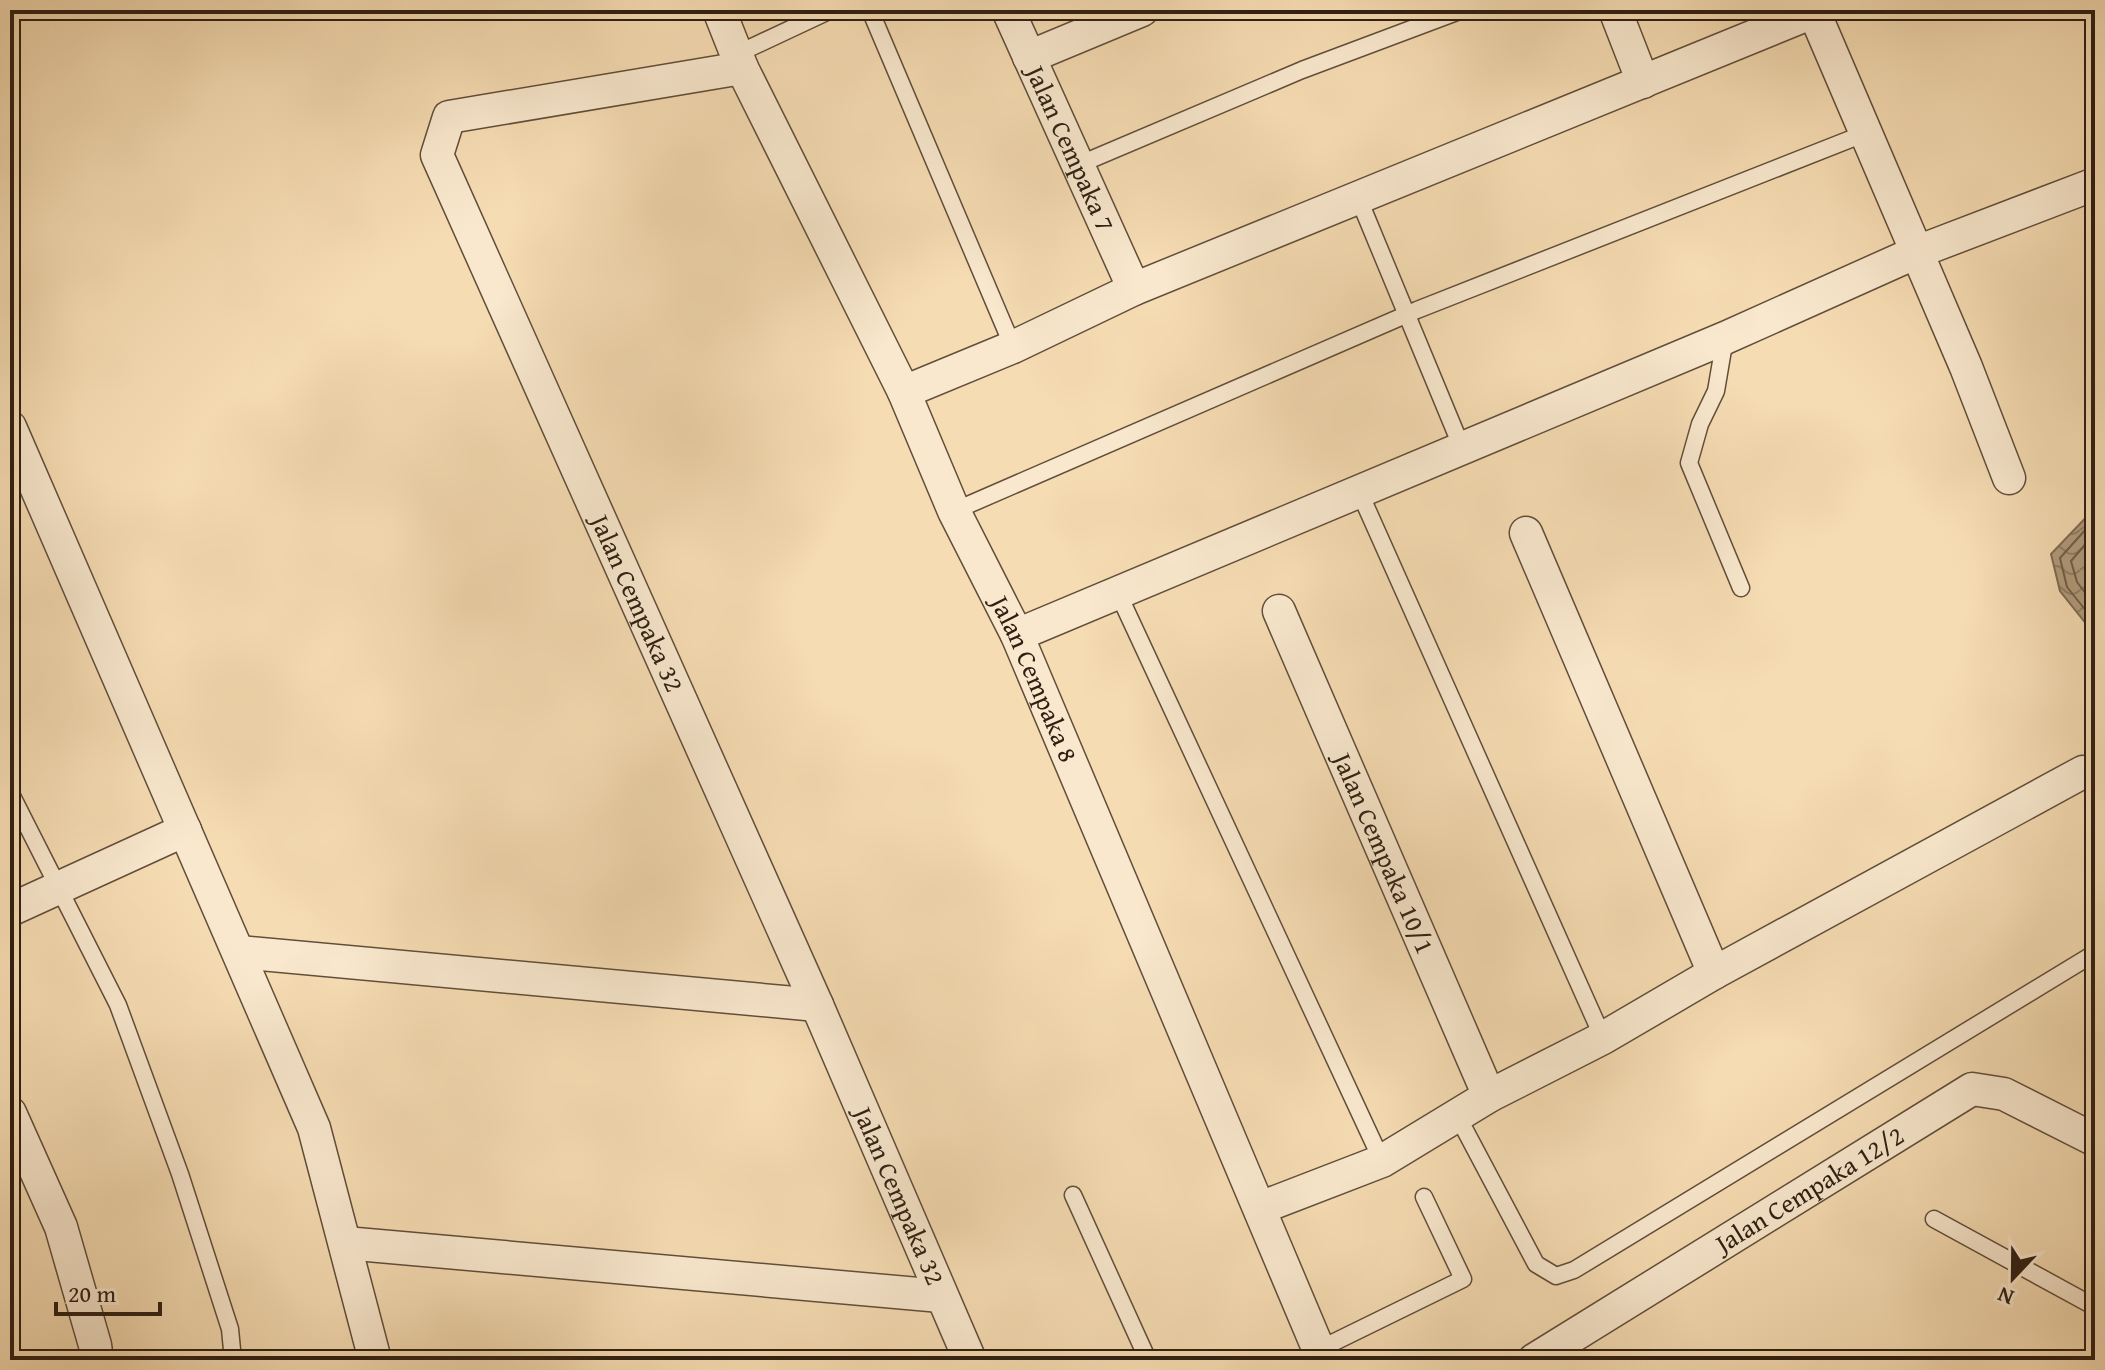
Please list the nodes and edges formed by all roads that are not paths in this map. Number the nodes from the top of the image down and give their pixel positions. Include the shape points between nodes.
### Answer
1 (719, 10) edge
2 (831, 10) edge
3 (870, 10) edge
4 (1008, 10) edge
5 (1142, 10) edge
6 (1462, 10) edge
7 (1615, 10) edge
8 (1816, 11) edge
9 (1029, 57) junction
10 (739, 61) junction
11 (1643, 82) junction
12 (1866, 133) junction
13 (1078, 165) junction
14 (2095, 184) edge
15 (1358, 197) junction
16 (1917, 252) junction
17 (1134, 289) junction
18 (1408, 313) junction
19 (1725, 338) junction
20 (1013, 347) junction
21 (904, 392) junction
22 (10, 427) edge
23 (1462, 448) junction
24 (2009, 478) dead end
25 (1359, 491) junction
26 (954, 511) junction
27 (1526, 533) dead end
28 (1741, 588) dead end
29 (1118, 593) junction
30 (1279, 611) dead end
31 (1017, 635) junction
32 (2083, 772) dead end
33 (10, 792) edge
34 (185, 830) junction
35 (58, 888) junction
36 (10, 910) edge
37 (239, 952) junction
38 (2095, 953) edge
39 (1714, 973) junction
40 (817, 1005) junction
41 (1603, 1038) junction
42 (1489, 1096) junction
43 (10, 1113) edge
44 (1457, 1115) junction
45 (2095, 1140) edge
46 (1382, 1161) junction
47 (1073, 1195) dead end
48 (1424, 1197) dead end
49 (1260, 1208) junction
50 (1934, 1219) dead end
51 (345, 1243) junction
52 (941, 1296) junction
53 (2095, 1307) edge
54 (1320, 1355) edge
55 (97, 1360) edge
56 (233, 1360) edge
57 (375, 1360) edge
58 (970, 1360) edge
59 (1148, 1360) edge
60 (1534, 1360) edge

1 - 10 street, Jalan Cempaka 8
2 - 10 lane
3 - 20 lane
4 - 9 street, Jalan Cempaka 7
5 - 9 street
6 - 13 lane via 1302,70
7 - 11 street
8 - 11 street
8 - 12 street
9 - 13 street, Jalan Cempaka 7
10 - 21 street, Jalan Cempaka 8
10 - 40 street, Jalan Cempaka 32 via 449,117 437,155
11 - 15 street
12 - 16 street
12 - 18 lane
13 - 17 street, Jalan Cempaka 7
14 - 16 street
15 - 17 street
15 - 18 lane
16 - 19 street
16 - 24 street
17 - 20 street
18 - 23 lane
18 - 26 lane
19 - 23 street
19 - 28 lane via 1716,391 1689,463
20 - 21 street
21 - 26 street, Jalan Cempaka 8
22 - 34 street
23 - 25 street
25 - 29 street
25 - 41 lane
26 - 31 street, Jalan Cempaka 8
27 - 39 street
29 - 31 street
29 - 46 lane
30 - 42 street, Jalan Cempaka 10/1
31 - 49 street, Jalan Cempaka 8
32 - 39 street
33 - 35 lane
34 - 35 street
34 - 37 street
35 - 36 street
35 - 56 lane via 118,1005 180,1174 230,1329
37 - 40 street
37 - 51 street via 314,1128
38 - 44 lane via 1574,1270 1556,1276 1536,1264
39 - 41 street
40 - 52 street, Jalan Cempaka 32
41 - 42 street
42 - 44 street
43 - 55 street via 61,1227
44 - 46 street
45 - 60 street, Jalan Cempaka 12/2 via 2004,1094 1972,1089
46 - 49 street
47 - 59 lane
48 - 54 lane via 1463,1279
49 - 54 street, Jalan Cempaka 8
50 - 53 lane
51 - 52 street
51 - 57 street
52 - 58 street, Jalan Cempaka 32

